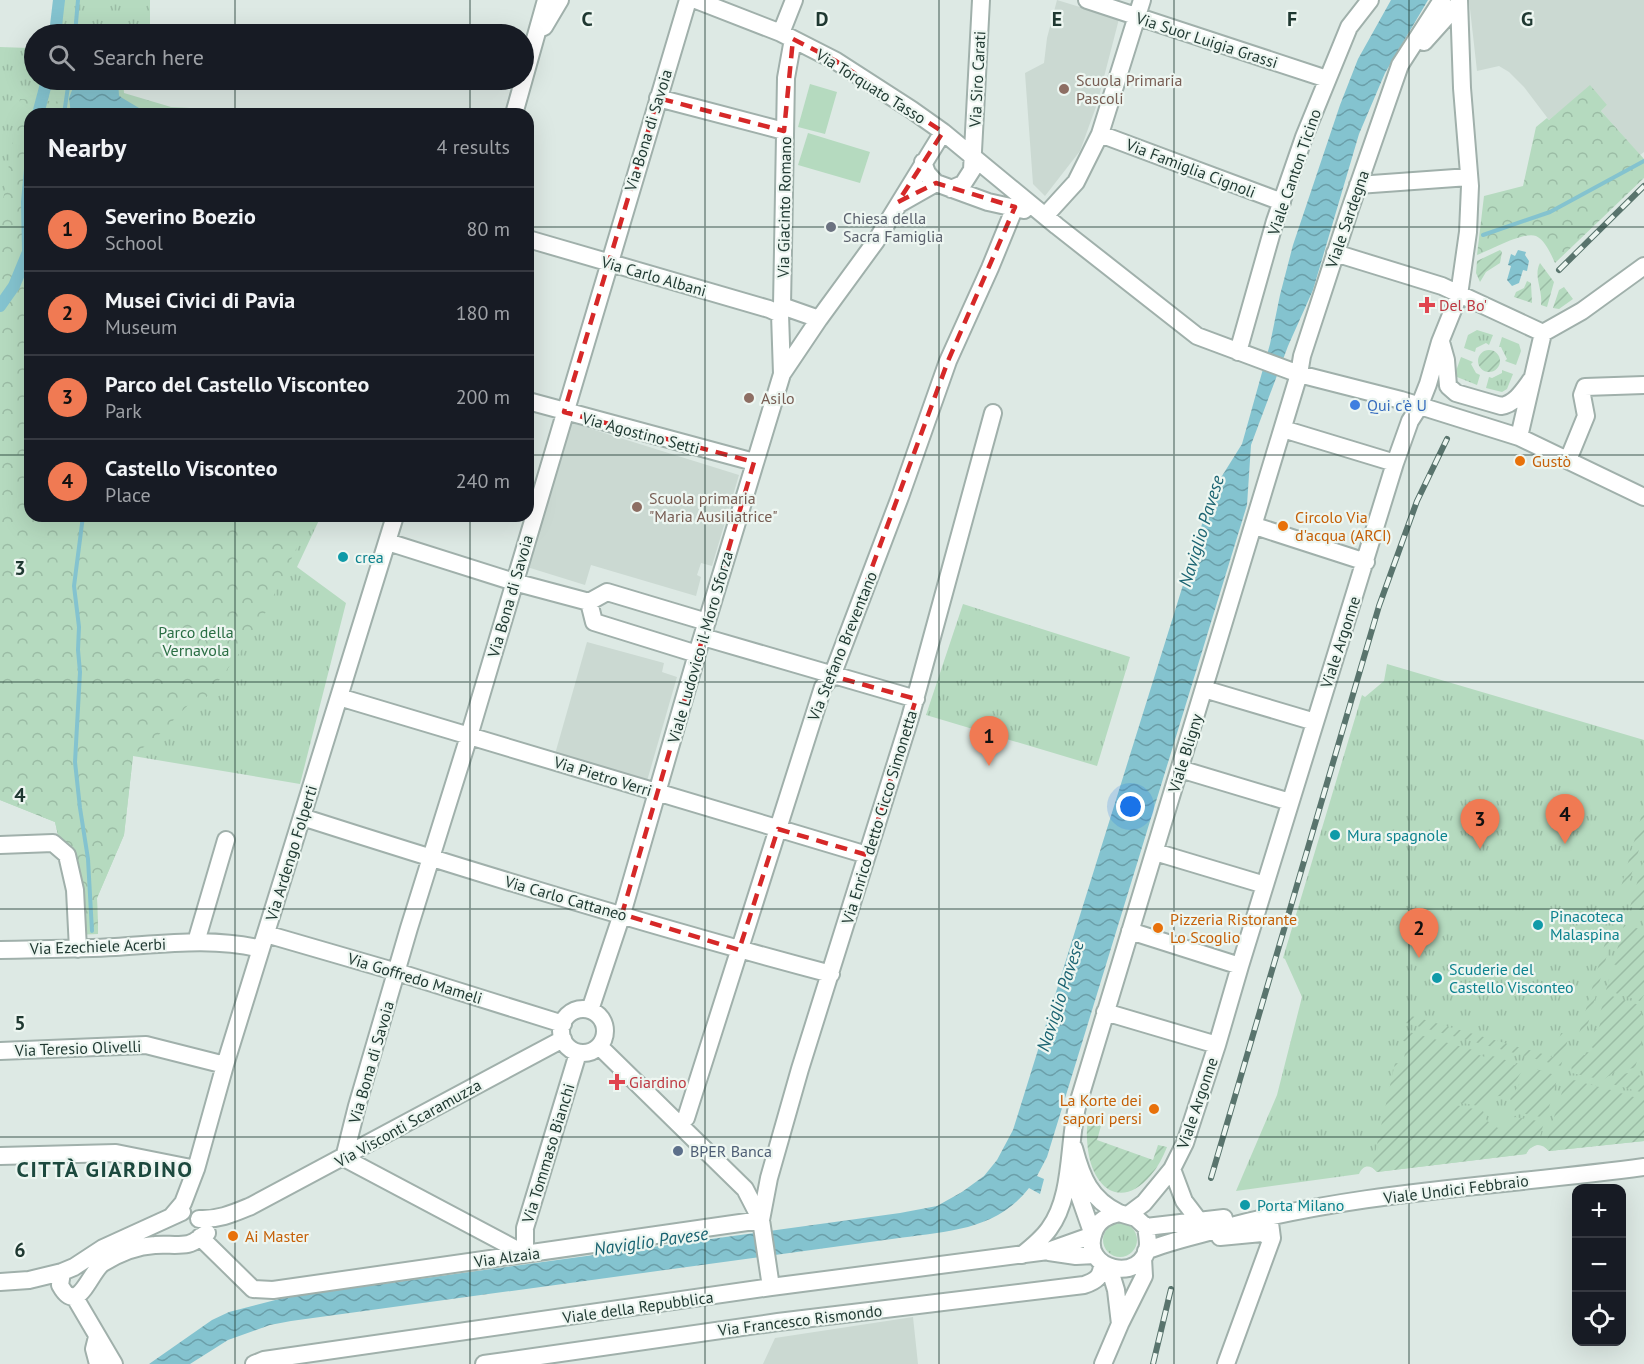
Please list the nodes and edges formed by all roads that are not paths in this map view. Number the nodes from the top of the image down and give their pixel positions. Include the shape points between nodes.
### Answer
1 (546, 0) edge
2 (560, 0) edge
3 (688, 0) edge
4 (696, 0) edge
5 (794, 0) edge
6 (981, 0) edge
7 (1087, 0) edge
8 (1142, 0) edge
9 (1370, 0) edge
10 (1442, 0) edge
11 (1459, 1) edge
12 (1136, 17) junction
13 (1436, 28) junction
14 (787, 36) junction
15 (534, 43) joint
16 (1461, 64) junction
17 (1400, 65) junction
18 (1327, 79) junction
19 (521, 90) edge
20 (658, 98) junction
21 (516, 108) edge
22 (784, 131) junction
23 (943, 132) junction
24 (1100, 134) junction
25 (974, 157) junction
26 (922, 162) junction
27 (1469, 177) junction
28 (1358, 185) junction
29 (944, 186) junction
30 (1282, 202) junction
31 (896, 206) junction
32 (1015, 207) junction
33 (1045, 216) junction
34 (534, 240) edge
35 (1335, 253) junction
36 (608, 263) junction
37 (1644, 266) edge
38 (1459, 295) junction
39 (781, 310) junction
40 (819, 318) junction
41 (1543, 333) junction
42 (1440, 342) junction
43 (1238, 352) junction
44 (782, 374) junction
45 (1299, 374) junction
46 (1531, 380) junction
47 (1644, 385) edge
48 (534, 403) edge
49 (1419, 406) junction
50 (564, 412) junction
51 (993, 413) dead end
52 (1283, 429) junction
53 (1519, 437) junction
54 (1568, 460) junction
55 (754, 462) junction
56 (1395, 463) junction
57 (1644, 497) edge
58 (534, 514) edge
59 (393, 522) edge
60 (532, 522) edge
61 (1255, 526) junction
62 (388, 542) junction
63 (1366, 562) junction
64 (514, 582) junction
65 (589, 602) junction
66 (705, 629) junction
67 (698, 654) junction
68 (832, 676) junction
69 (1204, 689) junction
70 (339, 697) junction
71 (915, 699) junction
72 (1315, 722) junction
73 (468, 736) junction
74 (1180, 769) junction
75 (657, 793) junction
76 (1290, 802) junction
77 (302, 817) junction
78 (778, 829) junction
79 (226, 840) dead end
80 (0, 845) edge
81 (1155, 852) junction
82 (867, 855) junction
83 (431, 858) junction
84 (1265, 885) junction
85 (622, 914) junction
86 (1130, 931) junction
87 (196, 942) junction
88 (263, 942) junction
89 (78, 949) junction
90 (0, 950) edge
91 (739, 950) junction
92 (1240, 966) junction
93 (397, 972) junction
94 (831, 974) junction
95 (590, 1010) junction
96 (1105, 1012) junction
97 (563, 1032) junction
98 (1217, 1045) junction
99 (599, 1046) junction
100 (0, 1051) edge
101 (579, 1053) junction
102 (225, 1065) junction
103 (679, 1124) junction
104 (1071, 1132) junction
105 (0, 1156) edge
106 (344, 1158) junction
107 (1069, 1165) junction
108 (1644, 1167) edge
109 (196, 1169) junction
110 (1172, 1169) junction
111 (189, 1190) junction
112 (1124, 1214) junction
113 (1269, 1215) junction
114 (172, 1216) junction
115 (761, 1224) junction
116 (198, 1226) junction
117 (1146, 1227) junction
118 (1199, 1229) junction
119 (1093, 1234) junction
120 (1272, 1238) junction
121 (1048, 1251) junction
122 (525, 1254) junction
123 (1022, 1255) junction
124 (1144, 1255) junction
125 (1102, 1262) junction
126 (61, 1279) junction
127 (0, 1282) edge
128 (771, 1287) junction
129 (74, 1296) junction
130 (1120, 1324) junction
131 (97, 1336) junction
132 (261, 1363) edge
133 (98, 1364) edge
134 (114, 1364) edge
135 (484, 1364) edge
136 (1103, 1364) edge
137 (1226, 1364) edge

1 - 15 street
2 - 15 street
3 - 20 street, Via Bona di Savoia
4 - 14 street, Via Torquato Tasso
5 - 14 street, Via Giacinto Romano
6 - 25 street, Via Siro Carati
7 - 12 street, Via Suor Luigia Grassi
8 - 12 street
9 - 18 street, Viale Canton Ticino via 1349,27
10 - 17 street, Viale Sardegna
11 - 13 street, Viale Sardegna
11 - 16 street, Viale Argonne
12 - 18 street, Via Suor Luigia Grassi
12 - 24 street
13 - 16 street via 1446,32
13 - 17 street, Viale Sardegna
14 - 22 street, Via Giacinto Romano
14 - 23 street, Via Torquato Tasso via 836,61
16 - 27 street, Viale Argonne
17 - 28 street, Viale Sardegna
18 - 30 street, Viale Canton Ticino
19 - 21 street
20 - 22 street
20 - 36 street, Via Bona di Savoia
22 - 39 street, Via Giacinto Romano
23 - 25 street, Via Torquato Tasso
23 - 26 street, Viale Ludovico il Moro Sforza
24 - 30 street, Via Famiglia Cignoli
24 - 33 street via 1076,182
25 - 29 street via 968,180
25 - 33 street, Via Torquato Tasso
26 - 29 street via 927,173
26 - 31 street, Viale Ludovico il Moro Sforza
27 - 28 street
27 - 38 street, Viale Argonne via 1468,232
28 - 35 street, Viale Sardegna
29 - 31 street
29 - 32 street, Via Torquato Tasso
30 - 43 street, Viale Canton Ticino
31 - 40 street, Viale Ludovico il Moro Sforza via 876,241
32 - 33 street, Via Torquato Tasso
32 - 68 street, Via Stefano Breventano via 948,361
33 - 43 street, Via Torquato Tasso via 1197,336
34 - 36 street, Via Carlo Albani
35 - 38 street via 1442,286
35 - 45 street, Viale Sardegna
36 - 39 street, Via Carlo Albani
36 - 50 street, Via Bona di Savoia
37 - 41 street
38 - 41 street
38 - 42 street, Viale Argonne
39 - 40 street, Via Carlo Albani
39 - 44 street, Via Giacinto Romano
40 - 44 street, Viale Ludovico il Moro Sforza
41 - 46 street
42 - 46 street via 1448,386 1456,393 1507,405
42 - 49 street, Viale Argonne
43 - 45 street, Via Torquato Tasso
44 - 55 street, Viale Ludovico il Moro Sforza
45 - 49 street, Via Torquato Tasso
45 - 52 street, Viale Bligny
46 - 53 street
47 - 54 street via 1585,387 1586,416
48 - 50 street, Via Agostino Setti
49 - 53 street, Via Torquato Tasso
49 - 56 street, Viale Argonne
50 - 55 street, Via Agostino Setti
50 - 58 street, Via Bona di Savoia
51 - 71 street, Via Enrico detto Cicco Simonetta
52 - 56 street
52 - 61 street, Viale Bligny
53 - 54 street, Via Torquato Tasso
54 - 57 street, Via Torquato Tasso
55 - 66 street, Viale Ludovico il Moro Sforza
56 - 63 street, Viale Argonne
59 - 62 street, Via Ardengo Folperti
60 - 64 street, Via Bona di Savoia
61 - 63 street
61 - 69 street, Viale Bligny
62 - 64 street
62 - 70 street, Via Ardengo Folperti
63 - 72 street, Viale Argonne
64 - 65 street
64 - 73 street, Via Bona di Savoia
65 - 66 street via 607,592
65 - 67 street via 594,622
66 - 67 street, Viale Ludovico il Moro Sforza
66 - 68 street
67 - 75 street, Viale Ludovico il Moro Sforza
68 - 71 street
68 - 78 street, Via Stefano Breventano via 823,687
69 - 72 street
69 - 74 street, Viale Bligny
70 - 73 street, Via Pietro Verri
70 - 77 street, Via Ardengo Folperti
71 - 82 street, Via Enrico detto Cicco Simonetta
72 - 76 street, Viale Argonne
73 - 75 street, Via Pietro Verri
73 - 83 street, Via Bona di Savoia
74 - 76 street
74 - 81 street, Viale Bligny
75 - 78 street, Via Pietro Verri
75 - 85 street, Viale Ludovico il Moro Sforza
76 - 84 street, Viale Argonne
77 - 83 street, Via Carlo Cattaneo
77 - 88 street, Via Ardengo Folperti
78 - 82 street, Via Pietro Verri
78 - 91 street, Via Stefano Breventano
79 - 87 street
80 - 89 street via 53,843 67,855 75,890
81 - 84 street
81 - 86 street, Viale Bligny
82 - 94 street, Via Enrico detto Cicco Simonetta
83 - 85 street, Via Carlo Cattaneo
83 - 93 street, Via Bona di Savoia
84 - 92 street, Viale Argonne
85 - 91 street, Via Carlo Cattaneo
85 - 95 street, Viale Ludovico il Moro Sforza
86 - 92 street
86 - 96 street, Viale Bligny
87 - 88 street, Via Goffredo Mameli via 248,946
87 - 89 street, Via Ezechiele Acerbi
88 - 93 street, Via Goffredo Mameli
88 - 102 street, Via Ardengo Folperti
89 - 90 street, Via Ezechiele Acerbi
91 - 94 street, Via Carlo Cattaneo
91 - 103 street, Via Stefano Breventano via 686,1118
92 - 98 street, Viale Argonne
93 - 97 street, Via Goffredo Mameli
93 - 106 street, Via Bona di Savoia
94 - 115 street, Via Enrico detto Cicco Simonetta via 778,1145
95 - 97 street via 570,1014
95 - 99 street via 599,1016 605,1028
96 - 98 street, Viale Argonne
96 - 104 street, Viale Bligny
97 - 101 street via 570,1048
97 - 106 street, Via Visconti Scaramuzza
98 - 110 street, Viale Argonne via 1185,1143
99 - 101 street
99 - 103 street
100 - 102 street, Via Teresio Olivelli via 146,1045
101 - 122 street, Via Tommaso Bianchi via 525,1228
102 - 109 street, Via Ardengo Folperti
103 - 115 street via 745,1189
104 - 107 street, Viale Bligny
104 - 112 street, Viale Bligny via 1084,1180 1092,1193 1106,1207
105 - 109 street via 116,1153
106 - 116 street, Via Visconti Scaramuzza via 251,1206 227,1225
106 - 122 street
107 - 119 street, Viale Bligny
107 - 123 street, Viale Bligny via 1061,1207 1047,1232
108 - 113 street, Viale Undici Febbraio
109 - 111 street, Via Ardengo Folperti
110 - 112 street, Viale Argonne via 1144,1203
110 - 118 street
111 - 114 street, Via Ardengo Folperti
111 - 116 street, Via Ardengo Folperti
112 - 117 street
112 - 119 street via 1102,1219
113 - 118 street, Viale Undici Febbraio via 1258,1213
113 - 120 street
114 - 116 street via 180,1212
114 - 126 street via 103,1248
115 - 122 street, Via Alzaia
115 - 128 street
116 - 122 street, Via Alzaia via 253,1289 273,1290
116 - 129 street via 192,1243 153,1245 123,1252 96,1268 84,1291
117 - 118 street, Viale Undici Febbraio
117 - 124 street via 1148,1244
118 - 120 street via 1217,1238 1263,1233
118 - 124 street, Viale Undici Febbraio
119 - 121 street
119 - 125 street via 1092,1244
120 - 137 street
121 - 123 street, Viale della Repubblica
121 - 125 street
123 - 128 street, Viale della Repubblica
124 - 125 street via 1127,1269
124 - 130 street via 1144,1276
125 - 130 street via 1116,1290
125 - 135 street, Via Francesco Rismondo via 1097,1280 1084,1285 778,1322
126 - 127 street
126 - 129 street via 68,1294
128 - 132 street, Viale della Repubblica
129 - 131 street
130 - 136 street
131 - 133 street via 94,1350
131 - 134 street

